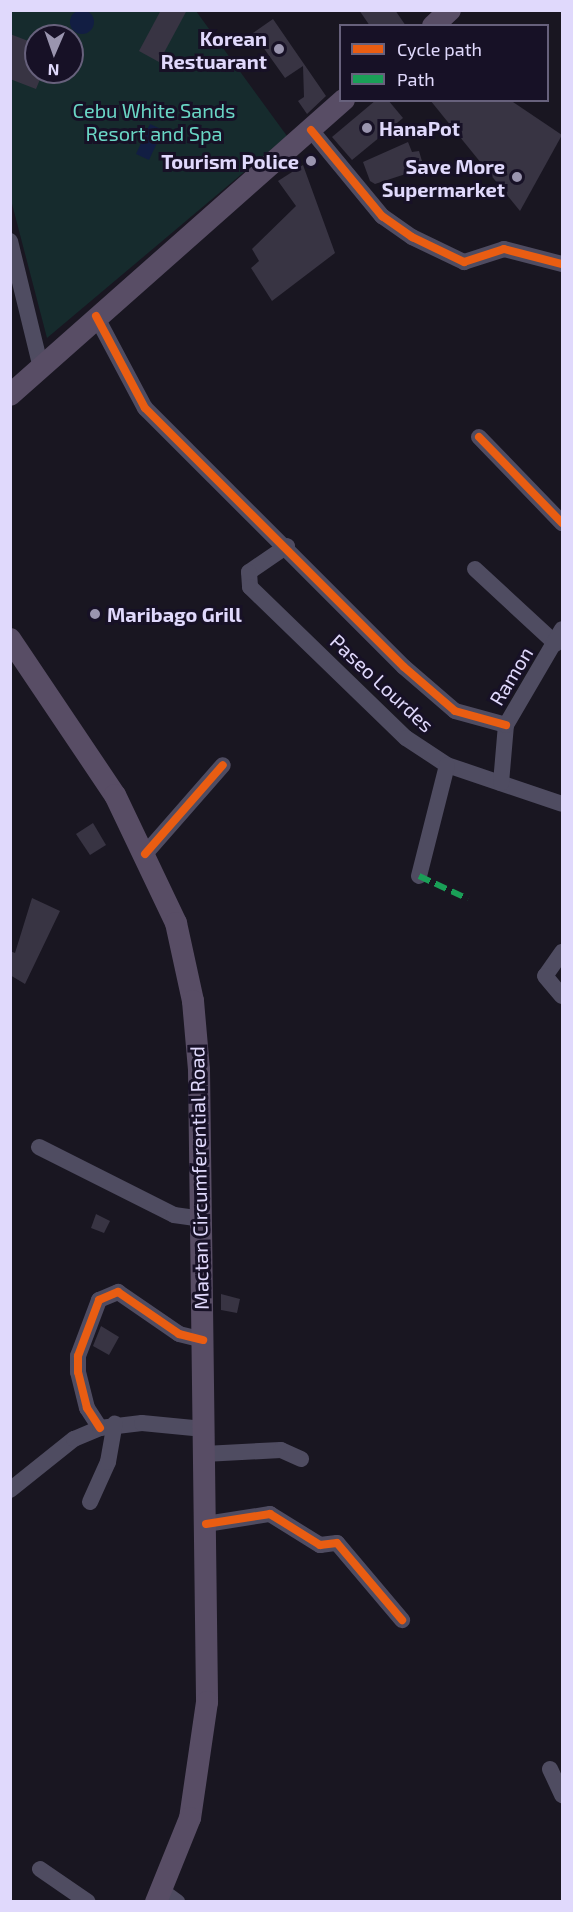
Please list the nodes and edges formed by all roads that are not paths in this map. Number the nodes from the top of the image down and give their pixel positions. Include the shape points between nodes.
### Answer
1 (450, 10) edge
2 (435, 24) edge
3 (342, 102) edge
4 (310, 130) junction
5 (10, 241) edge
6 (562, 264) edge
7 (96, 316) junction
8 (40, 364) junction
9 (12, 390) edge
10 (479, 437) dead end
11 (562, 523) edge
12 (287, 546) junction
13 (475, 569) dead end
14 (559, 636) edge
15 (10, 639) edge
16 (506, 725) junction
17 (223, 765) dead end
18 (447, 765) junction
19 (501, 783) junction
20 (562, 804) edge
21 (146, 854) junction
22 (419, 876) dead end
23 (562, 952) edge
24 (562, 996) edge
25 (39, 1147) dead end
26 (201, 1219) junction
27 (202, 1340) junction
28 (108, 1426) junction
29 (204, 1429) junction
30 (204, 1454) junction
31 (301, 1459) dead end
32 (10, 1490) edge
33 (90, 1502) dead end
34 (206, 1524) junction
35 (402, 1620) dead end
36 (550, 1769) dead end
37 (562, 1795) edge
38 (40, 1869) dead end
39 (165, 1898) edge
40 (88, 1902) edge

1 - 2 main road
3 - 4 main road
4 - 6 street via 382,216 412,237 464,262 504,249
4 - 7 main road
5 - 8 street
7 - 8 main road
7 - 12 street via 145,408
8 - 9 main road
10 - 11 street
12 - 16 street via 404,667 455,711
12 - 18 street, Paseo Lourdes via 249,572 250,587 406,738
13 - 14 street
14 - 16 street, Ramon
15 - 21 main road, Mactan Circumferential Road via 116,795
16 - 19 street, Ramon
17 - 21 street
18 - 19 street, Paseo Lourdes
18 - 22 street
19 - 20 street, Paseo Lourdes
21 - 26 main road, Mactan Circumferential Road via 176,923 193,1001
23 - 24 street via 545,976
25 - 26 street via 174,1215
26 - 27 main road, Mactan Circumferential Road
27 - 28 street via 179,1334 118,1292 99,1300 78,1356 78,1372 87,1408
27 - 29 main road, Mactan Circumferential Road
28 - 29 street
28 - 32 street via 74,1439
28 - 33 street via 108,1462
29 - 30 main road, Mactan Circumferential Road
30 - 31 street via 281,1450
30 - 34 main road, Mactan Circumferential Road
34 - 35 street via 270,1514 281,1516 310,1541 337,1543
34 - 39 main road, Mactan Circumferential Road via 205,1740 190,1818
36 - 37 street
38 - 40 street

